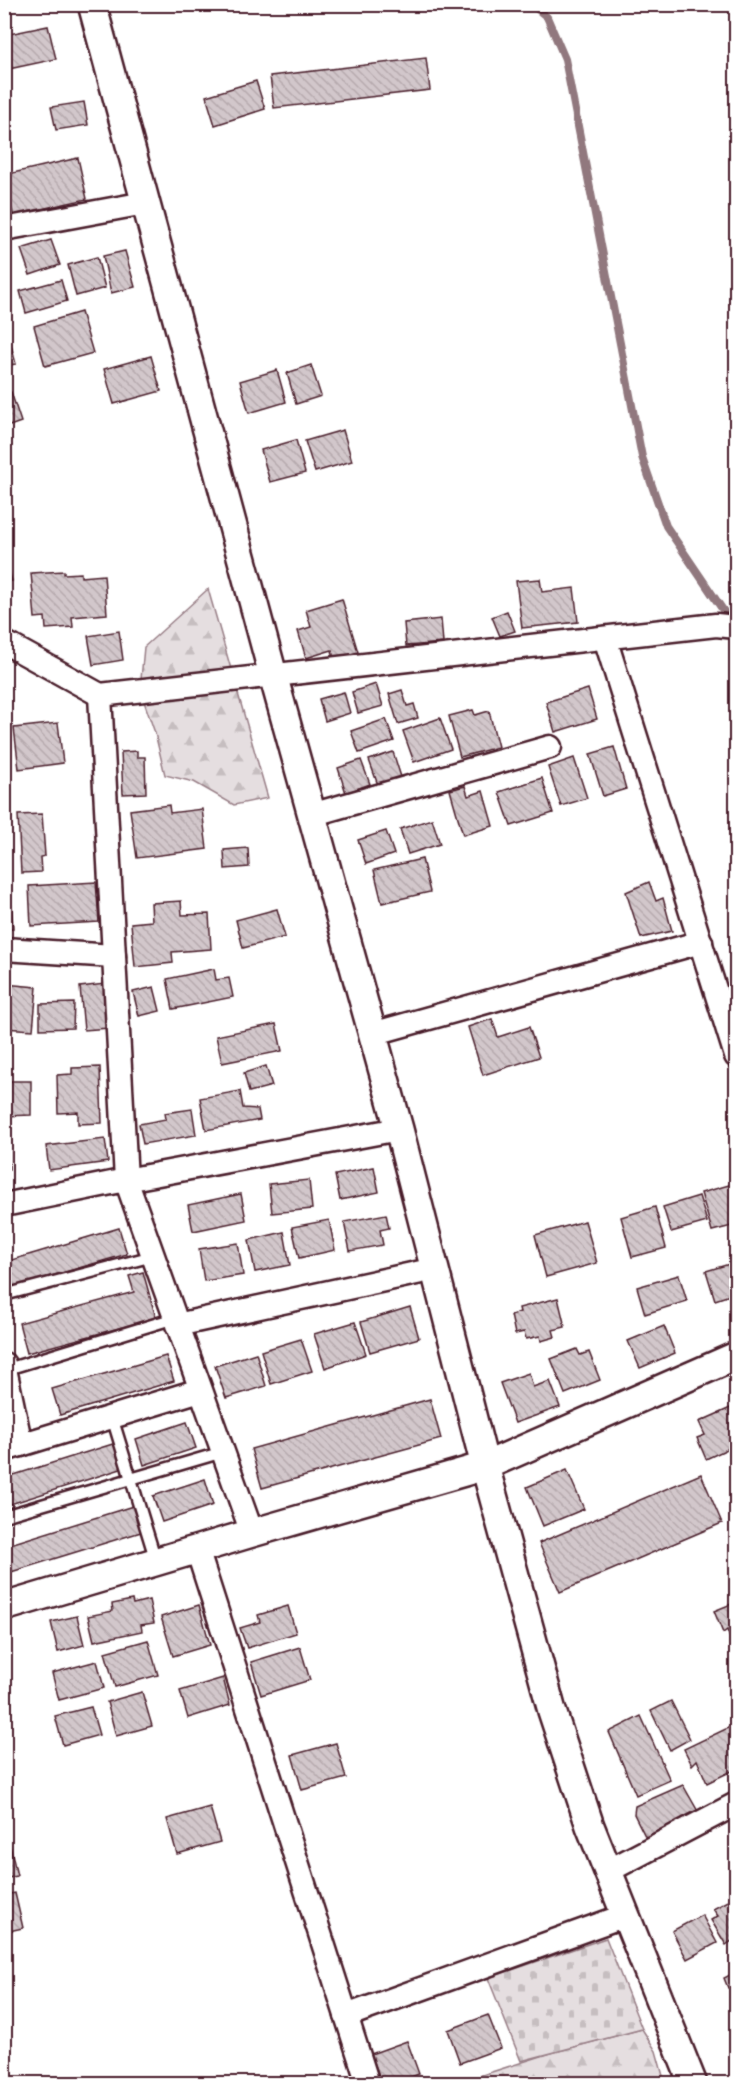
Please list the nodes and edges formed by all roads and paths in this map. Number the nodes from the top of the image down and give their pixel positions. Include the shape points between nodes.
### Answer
1 (92, 4) edge
2 (145, 203) junction
3 (4, 229) edge
4 (736, 627) edge
5 (605, 638) junction
6 (4, 642) edge
7 (273, 675) junction
8 (100, 695) junction
9 (550, 747) dead end
10 (311, 815) junction
11 (701, 942) junction
12 (4, 949) edge
13 (114, 956) junction
14 (372, 1034) junction
15 (736, 1056) edge
16 (399, 1129) junction
17 (126, 1180) junction
18 (4, 1206) edge
19 (153, 1256) junction
20 (435, 1269) junction
21 (4, 1295) edge
22 (176, 1321) junction
23 (736, 1356) edge
24 (5, 1368) edge
25 (201, 1390) junction
26 (112, 1417) junction
27 (13, 1447) edge
28 (223, 1452) junction
29 (485, 1466) junction
30 (131, 1480) junction
31 (4, 1516) edge
32 (252, 1533) junction
33 (197, 1549) junction
34 (156, 1561) junction
35 (4, 1607) edge
36 (736, 1804) edge
37 (608, 1870) junction
38 (626, 1915) junction
39 (346, 2016) junction
40 (368, 2084) edge
41 (693, 2084) edge

1 - 2 street
2 - 3 street
2 - 7 street
4 - 5 street
5 - 7 street
5 - 11 street
6 - 8 street
7 - 8 street
7 - 10 street
8 - 13 street
9 - 10 street
10 - 14 street
11 - 14 street
11 - 15 street
12 - 13 street
13 - 17 street
14 - 16 street
16 - 17 street
16 - 20 street
17 - 18 street
17 - 19 street
19 - 21 lane
19 - 22 street
20 - 22 street
20 - 29 street
22 - 24 lane
22 - 25 street
23 - 29 street
24 - 27 street
25 - 26 street
25 - 28 street
26 - 27 street
26 - 30 lane
28 - 30 lane
28 - 32 street
29 - 32 street
29 - 37 street via 552,1711
30 - 31 lane
30 - 34 lane
32 - 33 street
33 - 34 street
33 - 39 street
34 - 35 street
36 - 37 street
37 - 38 street
38 - 39 street
38 - 41 street
39 - 40 street

